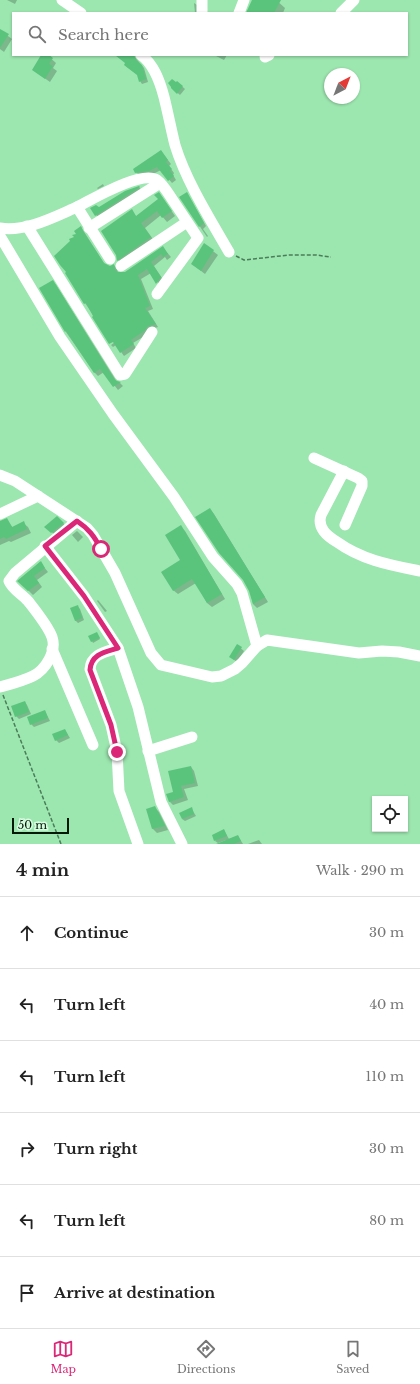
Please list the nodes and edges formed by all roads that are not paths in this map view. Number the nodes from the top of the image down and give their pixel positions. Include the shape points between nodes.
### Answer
1 (62, 0) edge
2 (202, 0) edge
3 (244, 0) edge
4 (354, 0) edge
5 (80, 12) edge
6 (202, 12) edge
7 (239, 12) edge
8 (341, 12) edge
9 (142, 56) edge
10 (160, 183) junction
11 (77, 208) junction
12 (187, 222) junction
13 (27, 226) junction
14 (0, 228) edge
15 (89, 228) junction
16 (0, 236) edge
17 (229, 252) road end
18 (110, 259) dead end
19 (121, 266) dead end
20 (157, 294) dead end
21 (152, 332) dead end
22 (314, 458) dead end
23 (344, 472) junction
24 (0, 475) edge
25 (38, 496) junction
26 (0, 514) edge
27 (77, 521) junction
28 (345, 525) dead end
29 (45, 546) junction
30 (420, 571) edge
31 (257, 646) junction
32 (118, 648) junction
33 (52, 649) junction
34 (420, 656) edge
35 (0, 687) edge
36 (192, 737) dead end
37 (93, 745) dead end
38 (148, 750) junction
39 (138, 844) edge
40 (182, 844) edge

1 - 5 street
2 - 6 street
3 - 7 street
4 - 8 street
9 - 17 street via 153,68 160,84 176,146 186,172
10 - 11 street via 152,178 136,179
10 - 12 street
10 - 15 street
11 - 13 street
11 - 15 street
12 - 19 street
12 - 20 street via 198,238
13 - 14 street
13 - 21 street via 120,375 125,374
15 - 18 street
16 - 31 street via 65,343 113,414 174,497 213,557 237,584
22 - 23 street
23 - 28 street via 363,483
23 - 30 street via 321,515 320,522 324,530 332,539 361,556
24 - 25 street via 15,481
25 - 26 street
25 - 27 street
27 - 29 street
27 - 31 street via 93,535 115,573 151,653 161,665 212,677 221,676 235,669
29 - 32 street via 84,596
29 - 33 street via 9,581 27,600 52,637
31 - 34 street via 271,640 359,653 382,651
32 - 38 street via 138,707
32 - 39 street via 94,657 90,670 111,725 117,752 119,791
33 - 35 street via 49,660 40,672
33 - 37 street
36 - 38 street
38 - 40 street via 161,802

